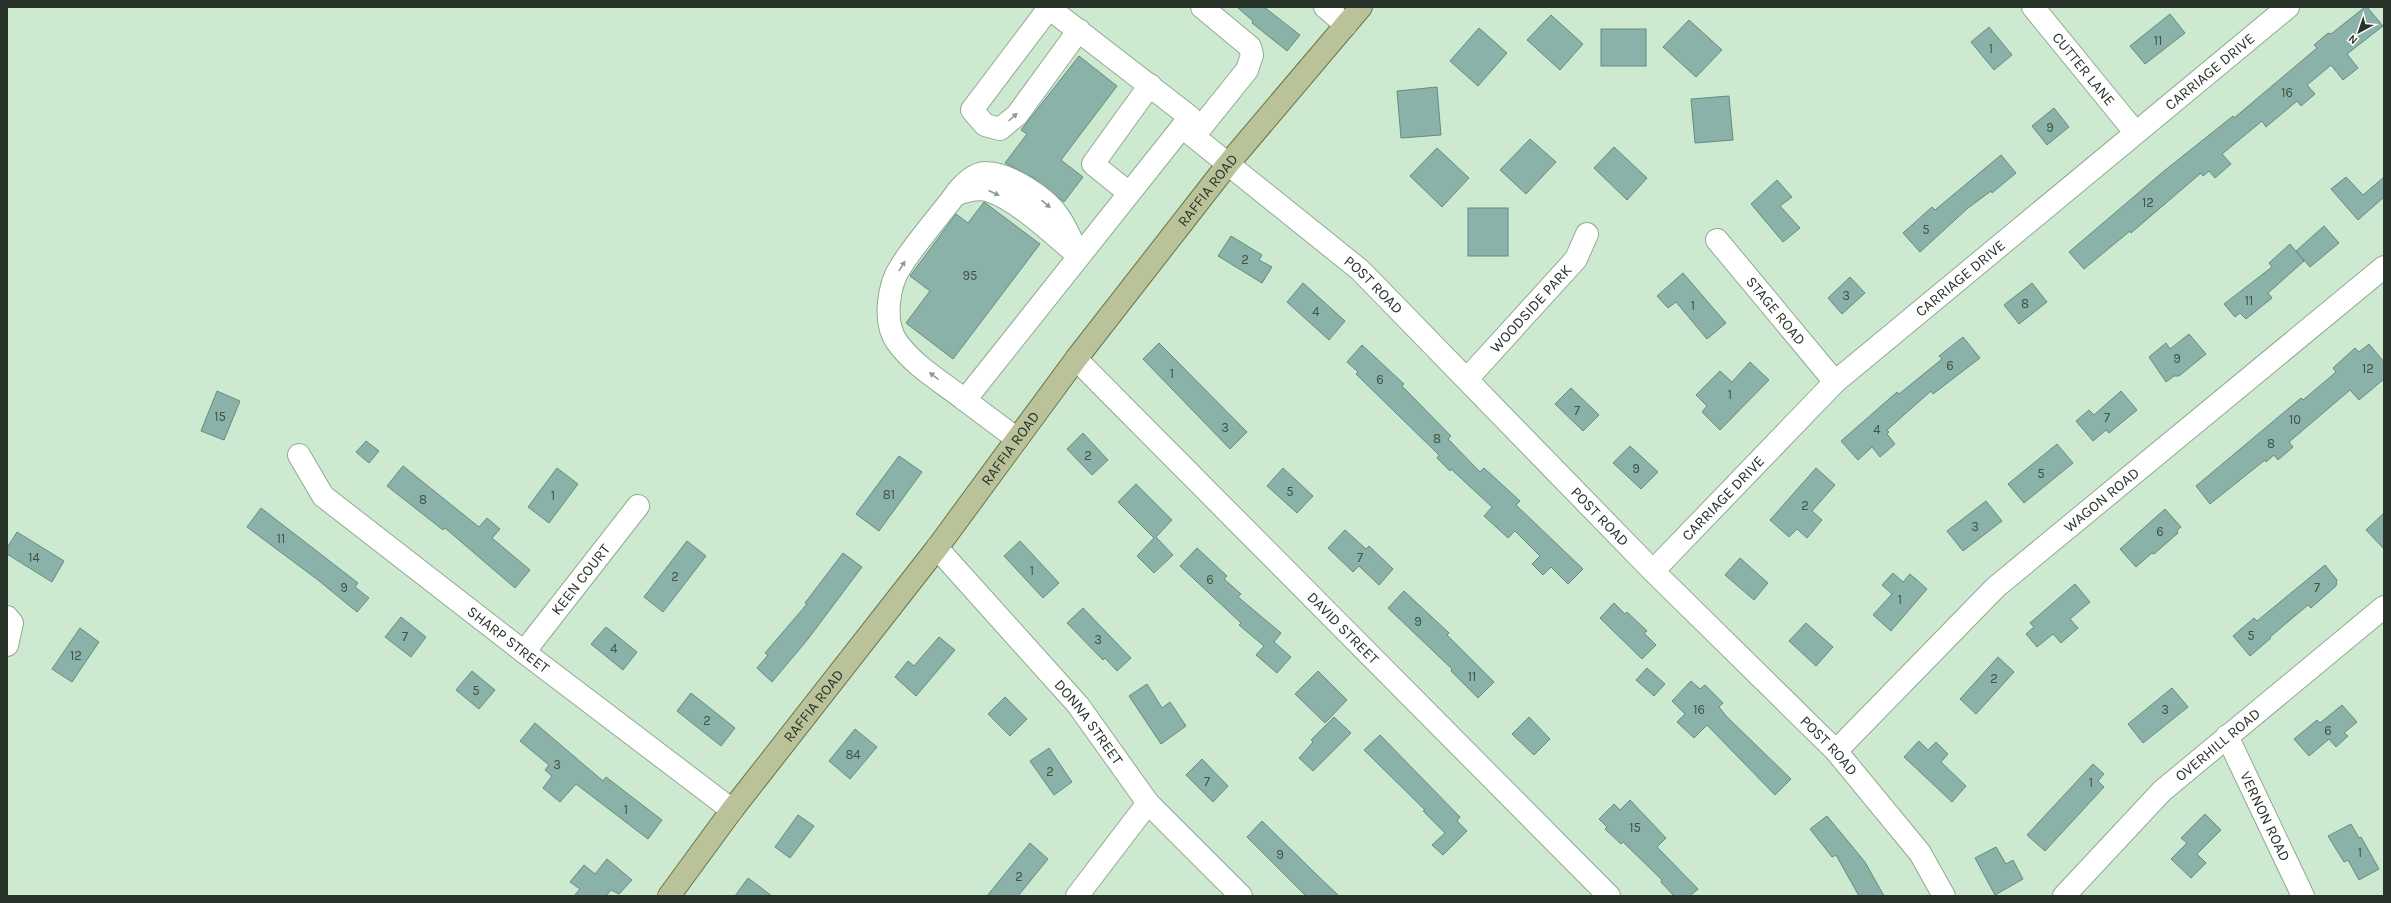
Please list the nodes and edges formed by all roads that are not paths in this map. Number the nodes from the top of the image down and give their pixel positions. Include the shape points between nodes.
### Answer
1 (1202, 7) edge
2 (1325, 7) edge
3 (1361, 7) edge
4 (2033, 7) edge
5 (2288, 7) edge
6 (1346, 25) junction
7 (1079, 30) junction
8 (1150, 85) junction
9 (1188, 132) junction
10 (2135, 132) junction
11 (1228, 164) junction
12 (1129, 193) junction
13 (1587, 234) dead end
14 (1717, 240) dead end
15 (1079, 256) junction
16 (2384, 267) edge
17 (1076, 359) junction
18 (1467, 379) junction
19 (1835, 382) junction
20 (964, 400) junction
21 (1017, 439) junction
22 (299, 455) dead end
23 (638, 506) dead end
24 (937, 548) junction
25 (1653, 571) junction
26 (2384, 607) edge
27 (7, 618) edge
28 (7, 645) edge
29 (524, 652) junction
30 (2227, 736) junction
31 (1836, 751) junction
32 (1148, 803) junction
33 (732, 810) junction
34 (669, 896) edge
35 (1078, 896) edge
36 (1241, 896) edge
37 (1609, 896) edge
38 (1944, 896) edge
39 (2064, 896) edge
40 (2303, 896) edge

1 - 9 street via 1250,47 1252,55 1247,70
2 - 6 street
3 - 6 main road, RAFFIA ROAD
4 - 10 street, CUTTER LANE
5 - 10 street, CARRIAGE DRIVE
6 - 11 main road, RAFFIA ROAD
7 -> 7 street via 1049,8 972,110 985,125 1000,129 1017,115
7 - 8 street
8 - 9 street via 1190,117
8 - 12 street via 1093,164
9 - 11 street, POST ROAD
9 - 12 street
10 - 19 street, CARRIAGE DRIVE
11 - 17 main road, RAFFIA ROAD
11 - 18 street, POST ROAD via 1360,270
12 - 15 street
13 - 18 street, WOODSIDE PARK via 1576,259
14 - 19 street, STAGE ROAD
15 - 20 street
20 -> 15 street via 906,352 896,341 889,320 890,293 900,267 955,195 968,190 990,190 1013,202
16 - 31 street, WAGON ROAD via 1996,587
17 - 21 main road, RAFFIA ROAD
17 - 37 street, DAVID STREET
18 - 25 street, POST ROAD
19 - 25 street, CARRIAGE DRIVE
20 - 21 street
21 - 24 main road, RAFFIA ROAD
22 - 29 street, SHARP STREET via 323,496
23 - 29 street, KEEN COURT
24 - 32 street, DONNA STREET via 1078,705
24 - 33 main road, RAFFIA ROAD
25 - 31 street, POST ROAD
26 - 30 street, OVERHILL ROAD
27 - 28 street via 12,623
29 - 33 street, SHARP STREET
30 - 39 street, OVERHILL ROAD via 2162,791
30 - 40 street, VERNON ROAD
31 - 38 street, POST ROAD via 1920,853
32 - 35 street
32 - 36 street, DONNA STREET
33 - 34 main road, RAFFIA ROAD

